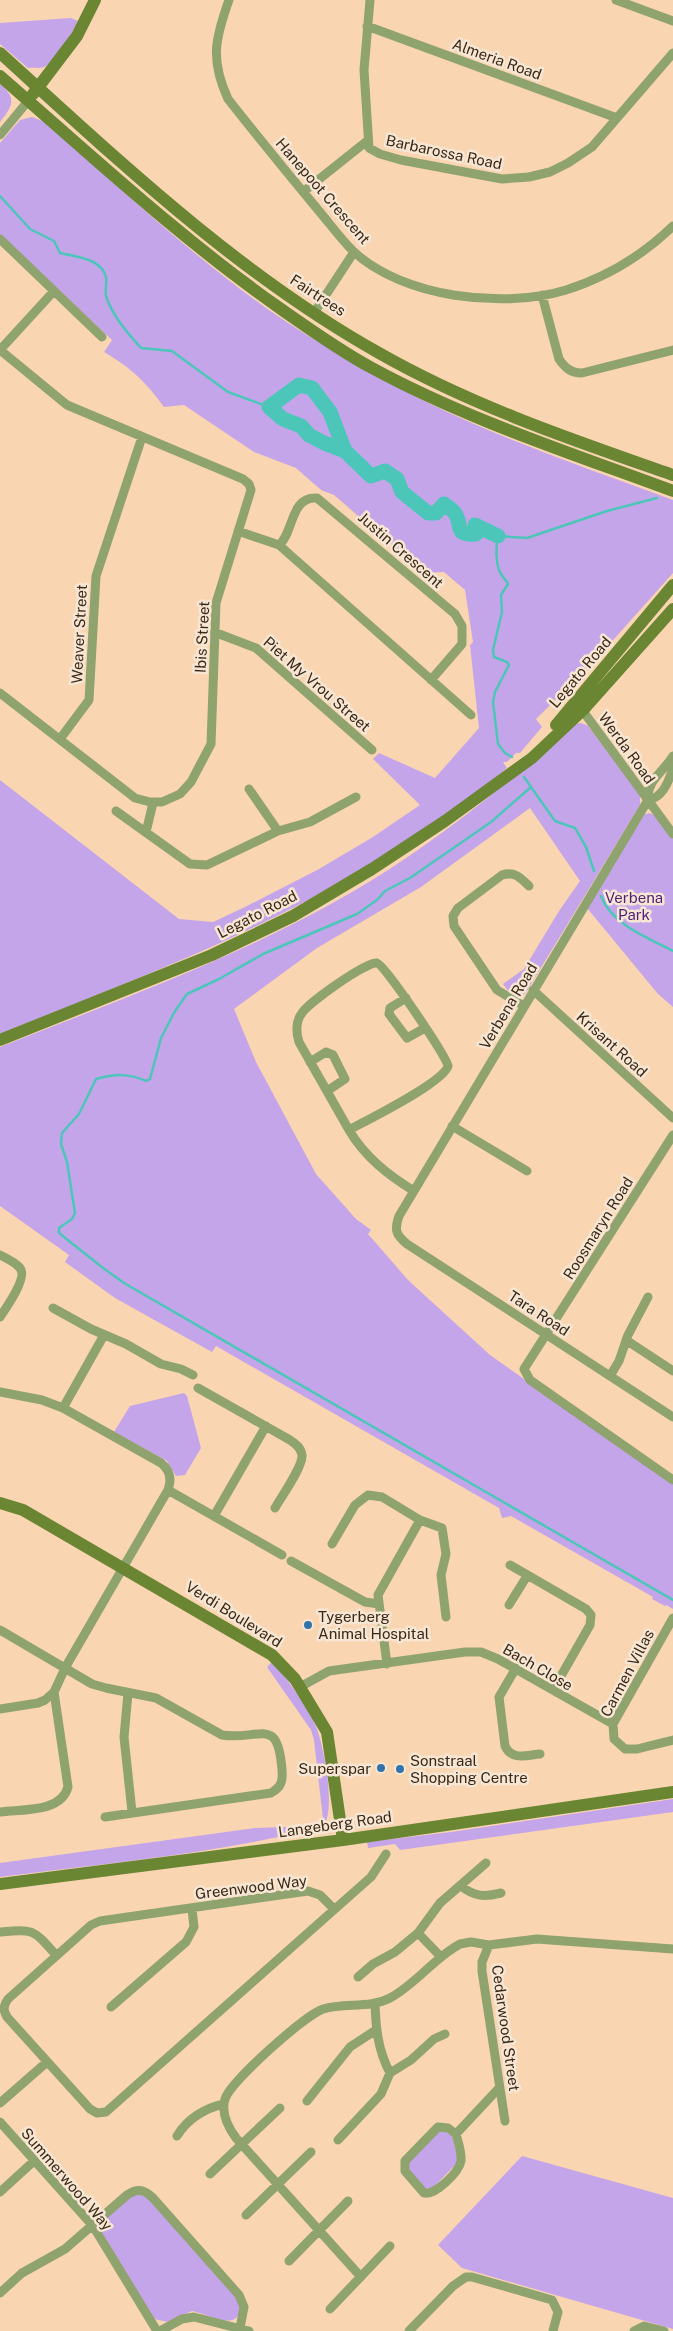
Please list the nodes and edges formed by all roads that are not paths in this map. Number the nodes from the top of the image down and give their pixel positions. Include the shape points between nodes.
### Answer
1 (95, 0) edge
2 (229, 0) edge
3 (370, 0) edge
4 (616, 0) edge
5 (673, 21) edge
6 (367, 26) junction
7 (0, 53) edge
8 (673, 53) edge
9 (0, 76) edge
10 (38, 87) junction
11 (28, 101) junction
12 (617, 118) junction
13 (0, 135) edge
14 (367, 141) junction
15 (303, 192) junction
16 (673, 226) edge
17 (0, 239) edge
18 (354, 252) junction
19 (54, 291) junction
20 (542, 295) junction
21 (314, 313) junction
22 (102, 337) dead end
23 (0, 350) edge
24 (673, 350) edge
25 (142, 438) junction
26 (673, 475) edge
27 (673, 491) edge
28 (238, 531) junction
29 (278, 545) junction
30 (673, 586) edge
31 (673, 609) edge
32 (214, 632) junction
33 (431, 680) junction
34 (0, 693) edge
35 (580, 706) junction
36 (471, 715) dead end
37 (60, 739) junction
38 (372, 750) dead end
39 (672, 760) edge
40 (249, 789) dead end
41 (356, 797) dead end
42 (648, 800) junction
43 (153, 803) junction
44 (116, 811) dead end
45 (278, 831) junction
46 (146, 832) junction
47 (673, 834) edge
48 (529, 886) dead end
49 (533, 990) junction
50 (406, 998) junction
51 (524, 1006) junction
52 (425, 1028) junction
53 (0, 1040) edge
54 (310, 1062) junction
55 (327, 1091) junction
56 (673, 1118) edge
57 (452, 1126) junction
58 (349, 1130) junction
59 (673, 1135) edge
60 (526, 1171) dead end
61 (414, 1191) junction
62 (395, 1229) joint
63 (0, 1255) edge
64 (648, 1297) dead end
65 (53, 1308) dead end
66 (0, 1317) edge
67 (546, 1334) junction
68 (104, 1335) junction
69 (626, 1340) junction
70 (673, 1371) edge
71 (193, 1375) dead end
72 (610, 1376) junction
73 (198, 1388) dead end
74 (0, 1392) edge
75 (63, 1408) junction
76 (673, 1417) edge
77 (266, 1426) junction
78 (673, 1480) edge
79 (168, 1490) junction
80 (0, 1504) edge
81 (275, 1508) dead end
82 (214, 1516) junction
83 (420, 1520) junction
84 (332, 1544) dead end
85 (282, 1555) dead end
86 (291, 1561) dead end
87 (510, 1565) dead end
88 (124, 1567) junction
89 (527, 1576) junction
90 (379, 1604) junction
91 (510, 1605) dead end
92 (446, 1617) dead end
93 (673, 1618) edge
94 (0, 1630) edge
95 (387, 1664) junction
96 (65, 1668) junction
97 (516, 1668) junction
98 (300, 1687) junction
99 (553, 1690) junction
100 (54, 1692) junction
101 (128, 1693) junction
102 (38, 1703) junction
103 (0, 1709) edge
104 (58, 1716) junction
105 (612, 1724) junction
106 (673, 1740) edge
107 (540, 1754) dead end
108 (673, 1792) edge
109 (0, 1812) edge
110 (132, 1812) junction
111 (105, 1817) dead end
112 (343, 1840) junction
113 (386, 1854) dead end
114 (486, 1863) dead end
115 (0, 1884) edge
116 (461, 1886) junction
117 (501, 1893) dead end
118 (192, 1909) junction
119 (334, 1909) junction
120 (0, 1932) edge
121 (418, 1933) junction
122 (489, 1945) junction
123 (673, 1949) edge
124 (56, 1955) junction
125 (441, 1957) junction
126 (358, 1977) dead end
127 (376, 2004) junction
128 (111, 2007) dead end
129 (376, 2030) junction
130 (445, 2034) dead end
131 (47, 2062) junction
132 (390, 2073) junction
133 (499, 2088) junction
134 (307, 2101) dead end
135 (0, 2103) edge
136 (224, 2104) junction
137 (280, 2108) dead end
138 (504, 2121) dead end
139 (0, 2122) edge
140 (456, 2134) junction
141 (177, 2136) dead end
142 (338, 2140) dead end
143 (241, 2145) junction
144 (311, 2152) dead end
145 (34, 2161) junction
146 (210, 2174) dead end
147 (278, 2185) junction
148 (0, 2192) edge
149 (348, 2201) dead end
150 (246, 2215) dead end
151 (93, 2226) junction
152 (319, 2231) junction
153 (390, 2246) dead end
154 (289, 2260) dead end
155 (360, 2277) junction
156 (0, 2292) edge
157 (330, 2309) dead end
158 (240, 2328) junction
159 (159, 2331) edge
160 (249, 2331) edge
161 (409, 2331) edge
162 (553, 2331) edge
163 (634, 2331) edge
164 (664, 2331) edge

1 - 10 main road via 77,36
2 - 15 street, Hanepoot Crescent via 215,51 224,89 228,99
3 - 6 street, Barbarossa Road
4 - 5 street
6 - 12 street, Almeria Road
6 - 14 street, Barbarossa Road via 364,70
7 - 10 main road, Fairtrees
8 - 12 street, Barbarossa Road
9 - 11 main road
10 - 11 main road
10 - 21 main road, Fairtrees via 227,251
11 - 13 street
11 - 27 main road via 183,236 337,347 452,408 532,441
12 - 14 street, Barbarossa Road via 592,148 568,163 550,172 514,179 401,160 374,152
14 - 15 street
15 - 18 street, Hanepoot Crescent
16 - 20 street, Hanepoot Crescent via 639,256 611,272 565,290
17 - 19 street
18 - 20 street, Hanepoot Crescent via 398,279 437,292 494,298
18 - 21 street
19 - 22 street
19 - 23 street
20 - 24 street via 559,359 574,373
21 - 26 main road, Fairtrees via 378,352 472,400
23 - 25 street, Ibis Street via 67,405
25 - 28 street, Ibis Street via 246,482 250,486 250,494
25 - 37 street, Weaver Street via 96,576 89,700
28 - 29 street
28 - 32 street, Ibis Street via 216,603
29 - 33 street
29 - 33 street, Justin Crescent via 283,542 300,506 309,498 317,498 455,614 462,626 462,644
30 - 35 main road, Legato Road
31 - 35 main road, Legato Road
32 - 38 street, Piet My Vrou Street via 256,648
32 - 43 street, Ibis Street via 211,744 186,788 174,798
33 - 36 street
34 - 37 street
35 - 42 street, Werda Road
35 - 53 main road, Legato Road via 532,758 508,776 372,869 293,916 212,955
37 - 43 street via 135,798
39 - 42 street, Verbena Road via 664,766 649,789
40 - 45 street
41 - 45 street via 310,822
42 - 47 street, Werda Road
42 - 49 street, Verbena Road
43 - 46 street
44 - 46 street
45 - 46 street via 215,862 199,866 190,864
48 - 51 street via 518,876 502,875 458,908 452,920 497,990
49 - 51 street, Verbena Road
49 - 56 street, Krisant Road
50 - 52 street
50 - 52 street via 390,1008 389,1014 407,1038
50 - 54 street via 378,963 339,983 303,1011 297,1021 299,1042
51 - 57 street, Verbena Road
52 - 58 street via 448,1063 446,1072 420,1091
54 - 55 street
54 - 55 street via 326,1052 333,1055 345,1079
55 - 58 street
57 - 60 street
57 - 61 street, Verbena Road
58 - 61 street via 376,1164
59 - 67 street, Roosmaryn Road
61 - 62 street, Verbena Road
62 - 67 street, Tara Road via 407,1244
63 - 66 street via 20,1267 22,1274
64 - 69 street
65 - 68 street
67 - 72 street, Tara Road
67 - 78 street, Roosmaryn Road via 526,1364 526,1376
68 - 71 street via 161,1364
68 - 75 street
69 - 70 street
69 - 72 street
72 - 76 street, Tara Road
73 - 77 street
74 - 75 street via 42,1400
75 - 79 street via 164,1466 170,1475
77 - 81 street via 296,1445 302,1454 299,1467
77 - 82 street
79 - 82 street
79 - 88 street
80 - 88 main road, Verdi Boulevard via 24,1510
82 - 85 street
83 - 84 street via 382,1497 368,1495 355,1505
83 - 90 street via 380,1590
83 - 92 street via 443,1530 446,1554 441,1575
86 - 90 street via 365,1602
87 - 89 street
88 - 96 street
88 - 98 main road, Verdi Boulevard via 261,1647
89 - 91 street
89 - 99 street via 586,1609 592,1618
90 - 95 street
93 - 105 street, Carmen Villas
94 - 96 street
95 - 97 street, Bach Close via 476,1652
95 - 98 street, Bach Close via 329,1671
96 - 100 street
96 - 101 street via 99,1687
97 - 99 street, Bach Close
97 - 107 street via 499,1697 505,1746 515,1756
98 - 112 main road, Verdi Boulevard via 328,1738
99 - 105 street, Bach Close
100 - 102 street
100 - 104 street
101 - 110 street via 124,1737
101 - 110 street via 156,1698 222,1735 268,1734 279,1746 283,1780 277,1790 263,1795
102 - 103 street
102 - 104 street via 51,1708
104 - 109 street via 68,1787 64,1797 48,1806
105 - 106 street, Carmen Villas via 614,1739 625,1749
108 - 112 main road, Langeberg Road
110 - 111 street
112 - 115 main road, Langeberg Road
113 - 119 street via 375,1873
114 - 116 street
116 - 117 street via 476,1896
116 - 121 street via 432,1911
118 - 119 street, Greenwood Way via 308,1892 320,1895
118 - 124 street, Greenwood Way via 100,1921
118 - 128 street via 194,1927 186,1942
119 - 131 street, Greenwood Way via 106,2112 97,2113 90,2109
120 - 124 street via 31,1931
121 - 125 street
121 - 126 street
122 - 123 street, Cedarwood Street via 537,1940
122 - 125 street via 471,1942 455,1946
122 - 133 street, Cedarwood Street via 481,1966
124 - 131 street, Greenwood Way via 4,2004 7,2017
125 - 127 street via 397,1994
127 - 129 street
127 - 136 street via 325,2008 309,2016 238,2080
129 - 132 street via 381,2055
129 - 134 street via 350,2047
130 - 132 street
131 - 135 street
132 - 142 street via 380,2094
133 - 138 street, Cedarwood Street
133 - 140 street
136 - 141 street via 199,2114
136 - 143 street via 226,2123
137 - 143 street
139 - 145 street, Summerwood Way
140 - 140 street via 448,2128 438,2127 406,2161 405,2171 424,2193 438,2190 459,2166 461,2156
143 - 146 street
143 - 147 street
144 - 147 street
145 - 148 street
145 - 151 street, Summerwood Way
147 - 150 street
147 - 152 street
149 - 152 street
151 - 156 street via 65,2249 22,2273
151 - 158 street via 131,2192 149,2193 239,2295 244,2307
151 - 159 street, Summerwood Way
152 - 154 street
152 - 155 street
153 - 155 street
155 - 157 street
158 - 159 street via 189,2317
158 - 160 street
161 - 162 street via 458,2281 472,2277 552,2300 558,2312
163 - 164 street via 644,2326

